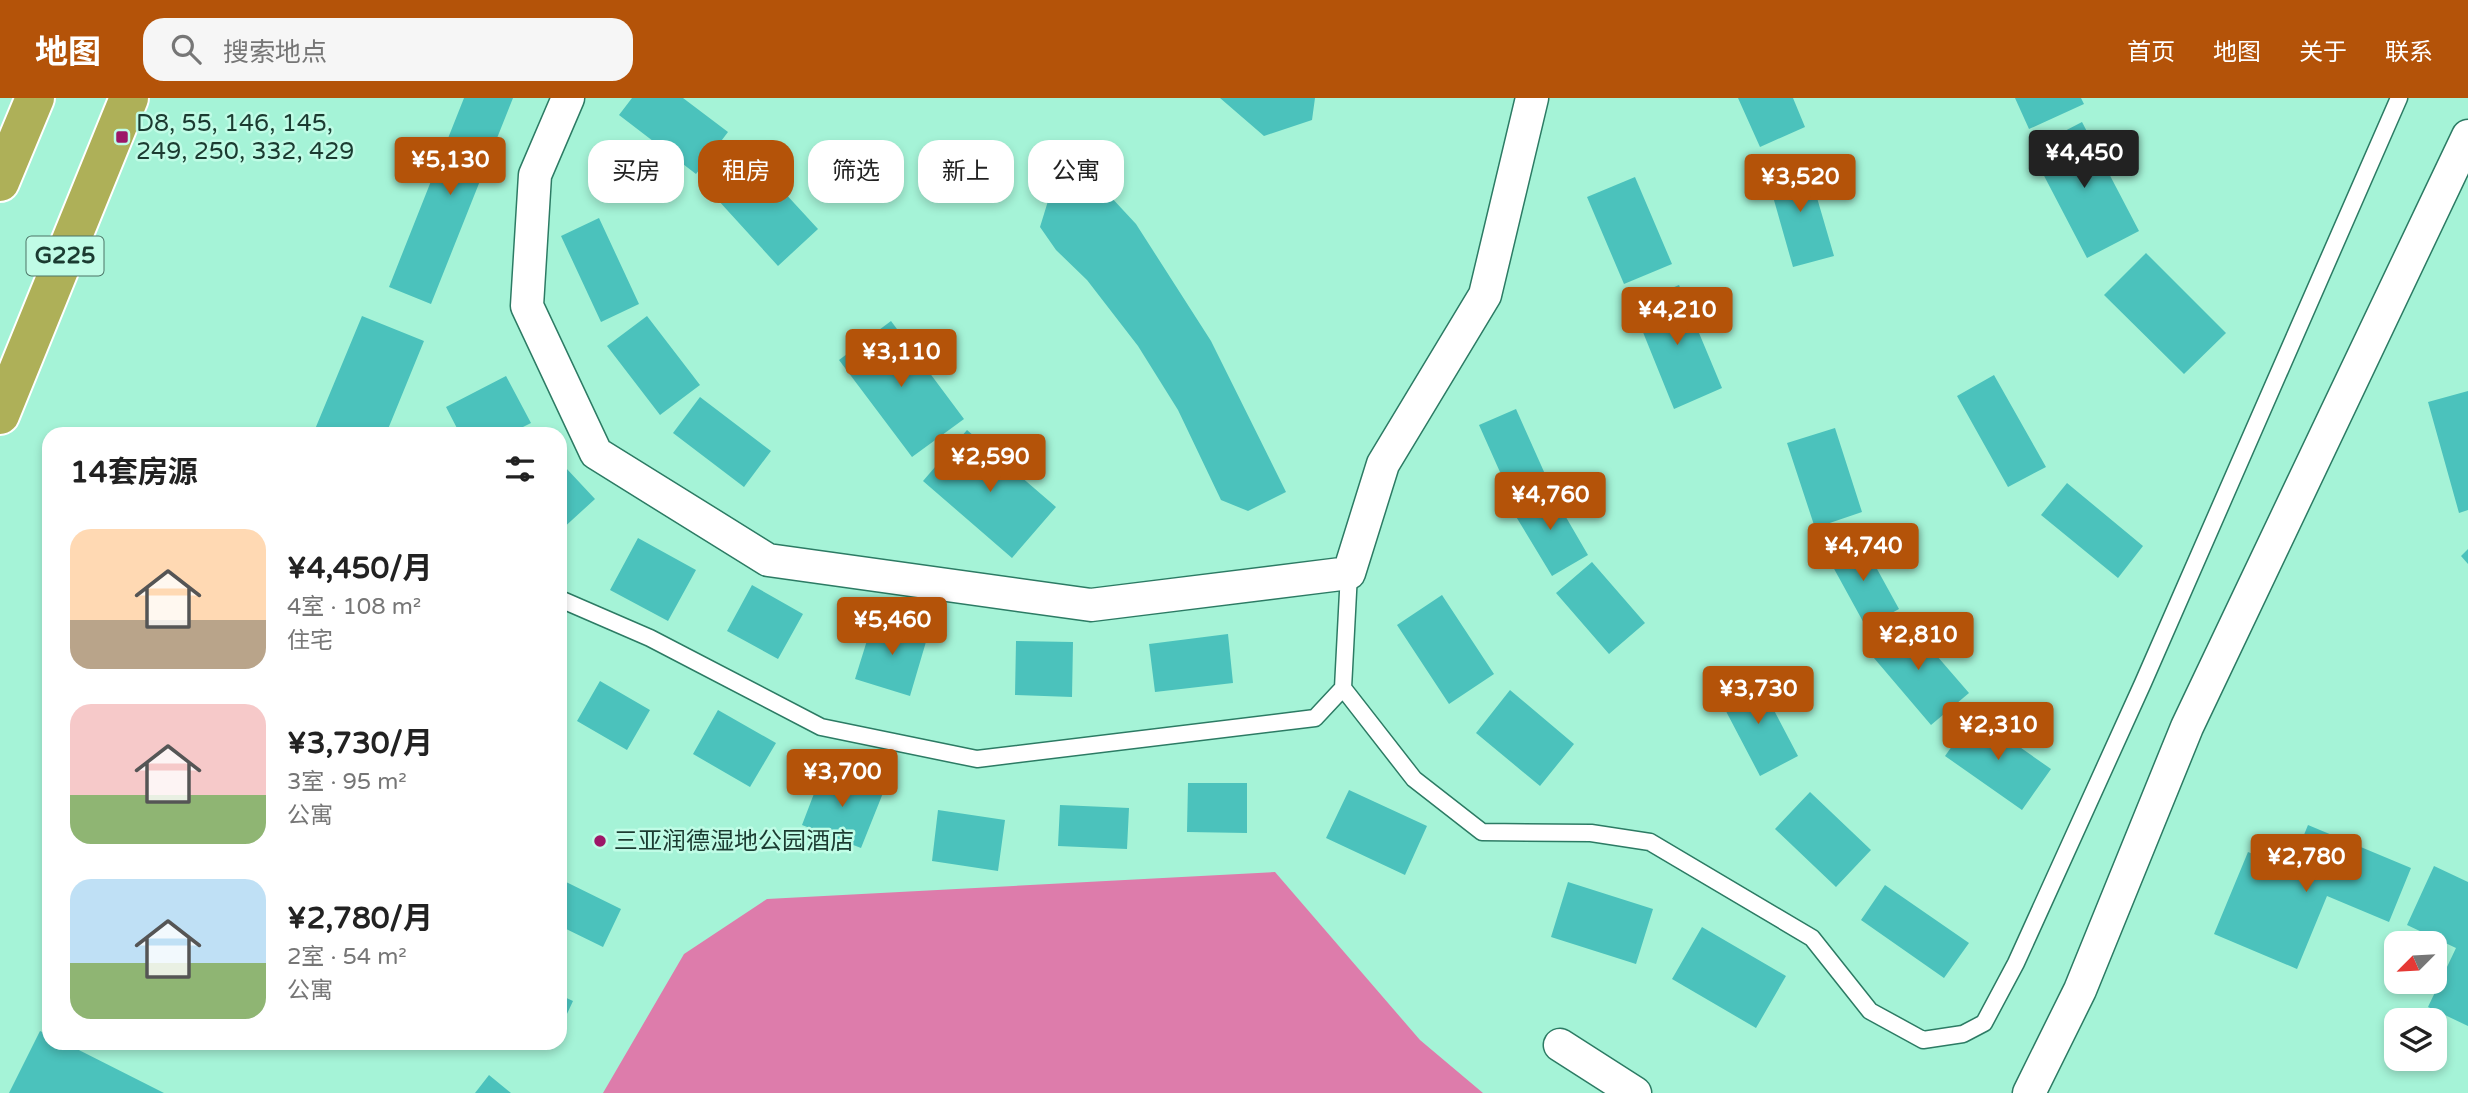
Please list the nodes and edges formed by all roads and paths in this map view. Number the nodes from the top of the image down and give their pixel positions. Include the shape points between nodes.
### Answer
1 (35, 98) edge
2 (129, 98) edge
3 (568, 98) edge
4 (1532, 98) edge
5 (2399, 98) edge
6 (2468, 136) edge
7 (0, 182) edge
8 (0, 415) edge
9 (1349, 573) junction
10 (567, 602) edge
11 (1343, 688) junction
12 (1560, 1045) dead end
13 (1634, 1093) edge
14 (2029, 1093) edge

1 - 7 highway
2 - 8 highway, G225
3 - 9 street via 535,175 527,306 596,453 768,560 1091,605
4 - 9 street via 1485,295 1383,464
5 - 11 lane via 2143,683 2016,963 1984,1023 1963,1034 1923,1040 1870,1011 1812,938 1650,842 1591,833 1482,832 1413,779
6 - 14 street via 2187,727 2080,990
9 - 11 lane
10 - 11 lane via 650,638 821,727 977,759 1315,718
12 - 13 street

